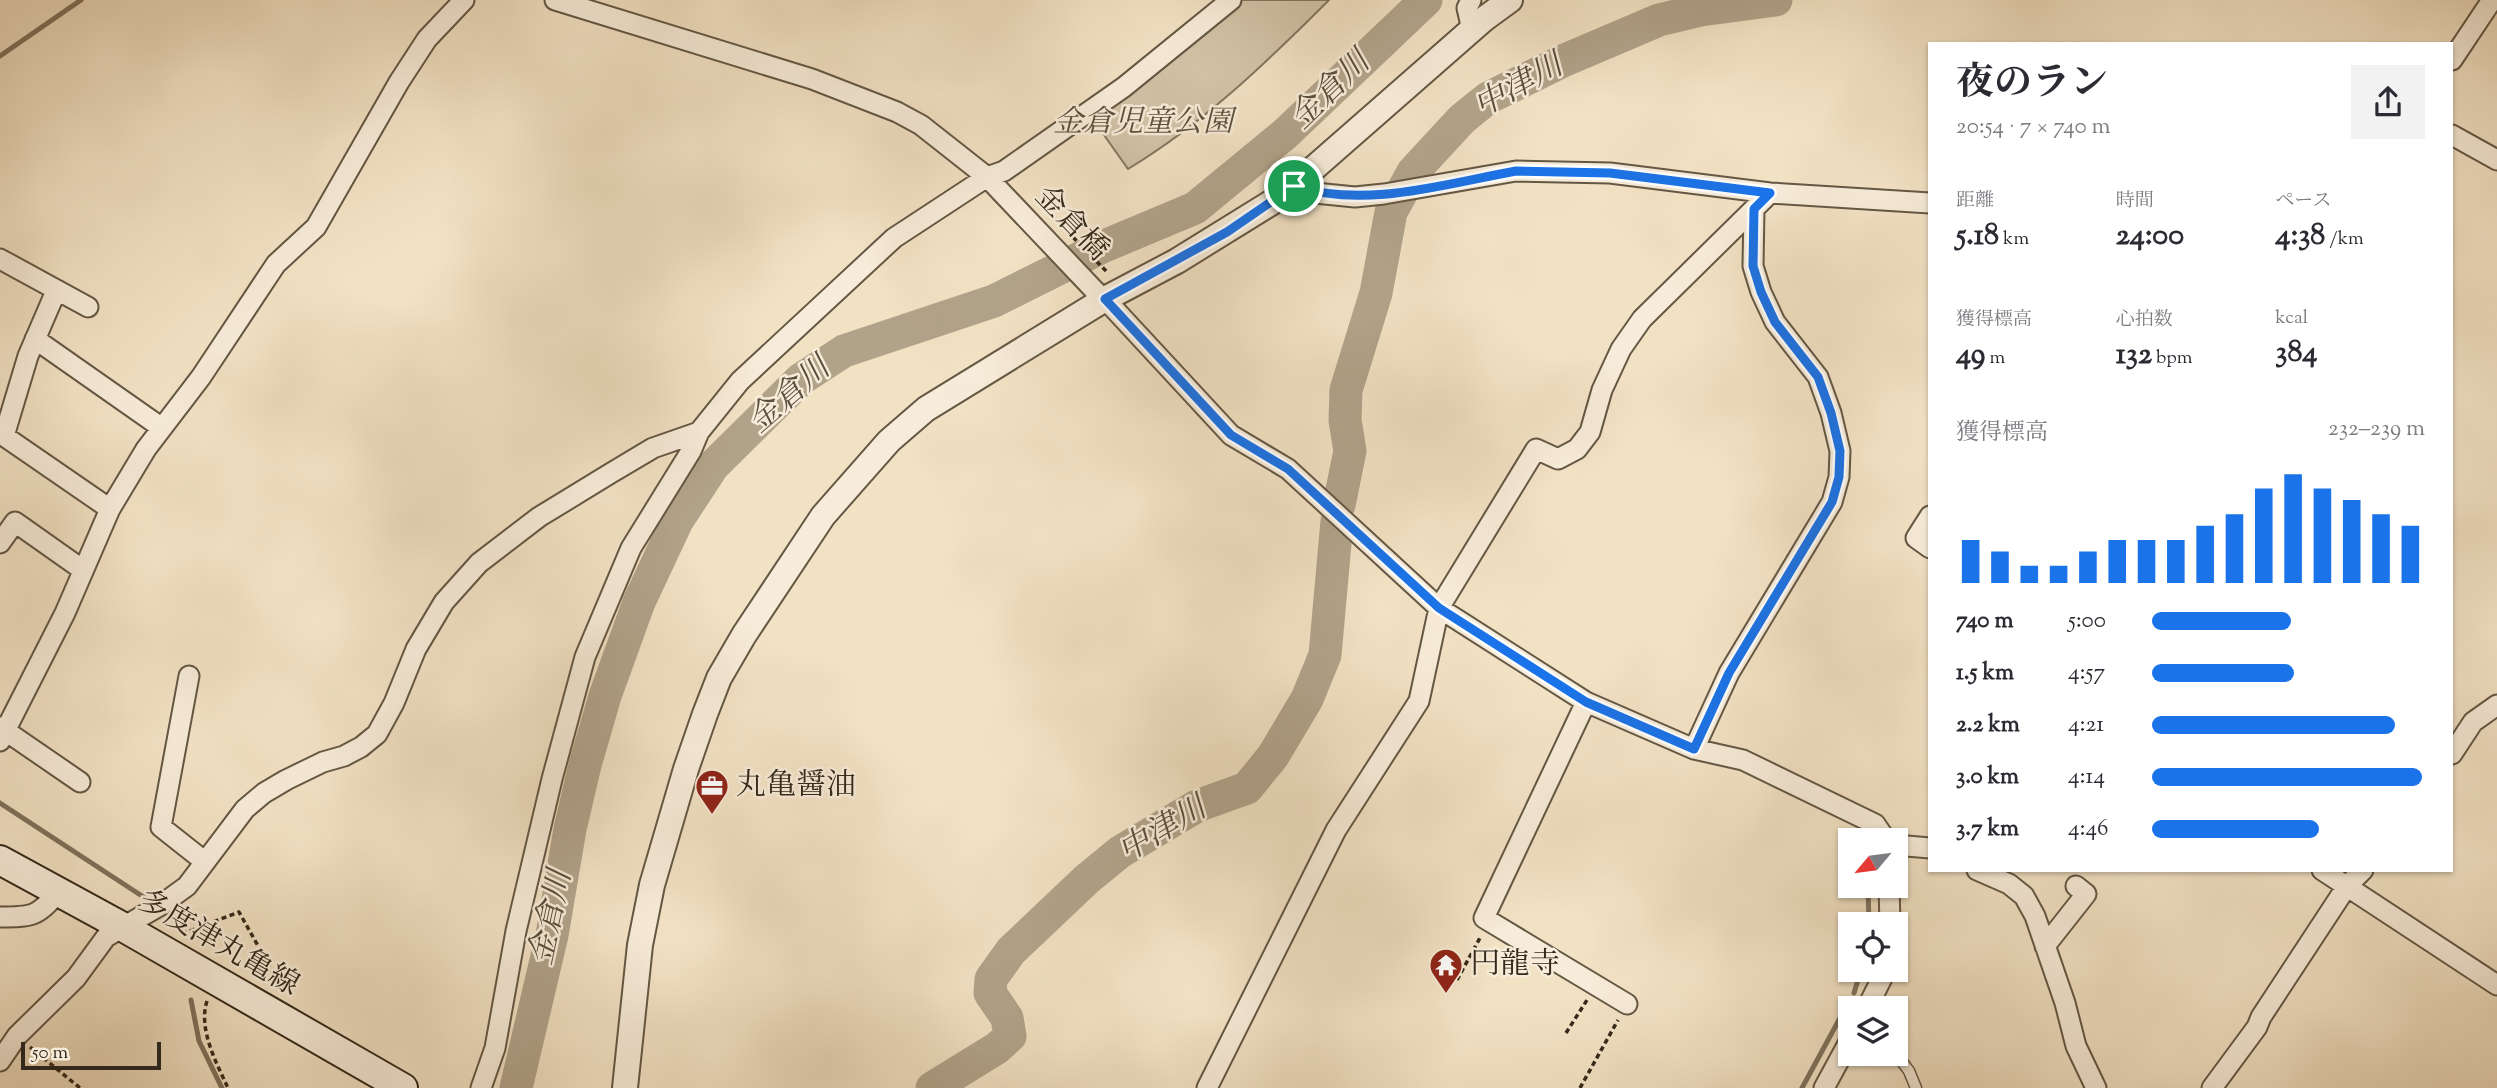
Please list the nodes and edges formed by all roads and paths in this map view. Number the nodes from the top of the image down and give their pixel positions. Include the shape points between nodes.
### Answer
1 (464, 0) edge
2 (555, 0) edge
3 (1231, 0) edge
4 (1471, 0) edge
5 (1510, 0) edge
6 (2492, 0) edge
7 (1472, 30) junction
8 (2453, 58) edge
9 (2453, 136) edge
10 (2497, 160) edge
11 (987, 177) junction
12 (1294, 186) junction
13 (1770, 193) junction
14 (1928, 203) edge
15 (1754, 209) junction
16 (0, 259) edge
17 (56, 291) junction
18 (1098, 294) junction
19 (88, 307) dead end
20 (36, 339) junction
21 (162, 428) junction
22 (699, 432) junction
23 (110, 509) junction
24 (1928, 519) edge
25 (0, 543) edge
26 (1928, 547) edge
27 (83, 570) junction
28 (1439, 608) junction
29 (188, 676) dead end
30 (1586, 702) junction
31 (2497, 705) edge
32 (2, 733) edge
33 (1694, 749) junction
34 (2453, 752) edge
35 (80, 782) dead end
36 (1878, 828) edge
37 (1908, 845) edge
38 (1928, 846) edge
39 (0, 860) edge
40 (204, 860) junction
41 (1982, 872) edge
42 (2325, 872) edge
43 (2361, 872) edge
44 (2076, 886) dead end
45 (2347, 886) junction
46 (58, 892) junction
47 (0, 917) edge
48 (1489, 921) junction
49 (123, 927) junction
50 (174, 937) dead end
51 (2045, 946) junction
52 (214, 980) junction
53 (1457, 980) dead end
54 (2497, 985) edge
55 (1596, 986) junction
56 (287, 997) dead end
57 (1627, 1004) joint
58 (1566, 1033) dead end
59 (17, 1036) junction
60 (0, 1061) edge
61 (1838, 1062) edge
62 (1905, 1066) edge
63 (80, 1088) edge
64 (228, 1088) edge
65 (402, 1088) edge
66 (481, 1088) edge
67 (625, 1088) edge
68 (1207, 1088) edge
69 (1580, 1088) edge
70 (1824, 1088) edge
71 (1916, 1088) edge
72 (2096, 1088) edge
73 (2212, 1088) edge

1 - 21 street via 427,39 316,227 276,264
2 - 11 street, 金倉橋 via 811,79 897,111
3 - 11 street via 1124,86 1004,171
4 - 7 street via 1467,8
5 - 7 street
6 - 8 street
7 - 12 street
9 - 10 street
11 - 18 street, 金倉橋
11 - 22 street via 894,238 740,381
12 - 13 street via 1355,197 1516,171 1610,173
12 - 18 street via 1217,238
13 - 14 street
13 - 15 street
15 - 28 street via 1642,319 1621,349 1590,432 1577,449 1558,458 1536,449
15 - 33 street via 1753,266 1761,292 1775,322 1818,377 1840,451 1839,477 1832,502 1729,673
16 - 17 street
17 - 19 street
17 - 20 street
18 - 28 street, 金倉橋 via 1231,435 1288,469
18 - 67 street via 926,410 889,441 823,516 744,635 705,714 652,885 640,945
20 - 21 street
20 - 23 street via 4,436
21 - 23 street
22 - 40 street via 653,448 611,472 539,517 479,564 444,602 416,649 377,734 344,756 264,793 244,809
22 - 66 street via 631,548 585,657 516,931 495,1048
23 - 27 street
24 - 26 street via 1916,538
25 - 27 street via 15,522
27 - 32 street
28 - 30 street, 金倉橋
28 - 68 street via 1419,701 1336,830
29 - 40 street via 161,827
30 - 33 street, 金倉橋
30 - 48 street via 1484,918
31 - 34 street via 2473,722
32 - 35 street
33 - 36 street, 金倉橋 via 1743,760
37 - 38 street
39 - 46 main road, 多度津丸亀線
40 - 49 street via 187,886
41 - 51 street via 2009,884 2024,897
42 - 45 street
43 - 45 street
44 - 51 street via 2086,894
45 - 54 street
45 - 73 street via 2257,1027
46 - 47 street via 41,912
46 - 49 main road, 多度津丸亀線
48 - 53 path
48 - 55 street
49 - 52 main road, 多度津丸亀線
49 - 59 street via 106,937 76,978
50 - 56 path via 239,912
51 - 72 street via 2076,1046
52 - 64 path via 202,1016
52 - 65 main road, 多度津丸亀線
55 - 57 street
55 - 58 path
57 - 69 path
59 - 60 street
59 - 63 path
61 - 70 street
62 - 71 lane

